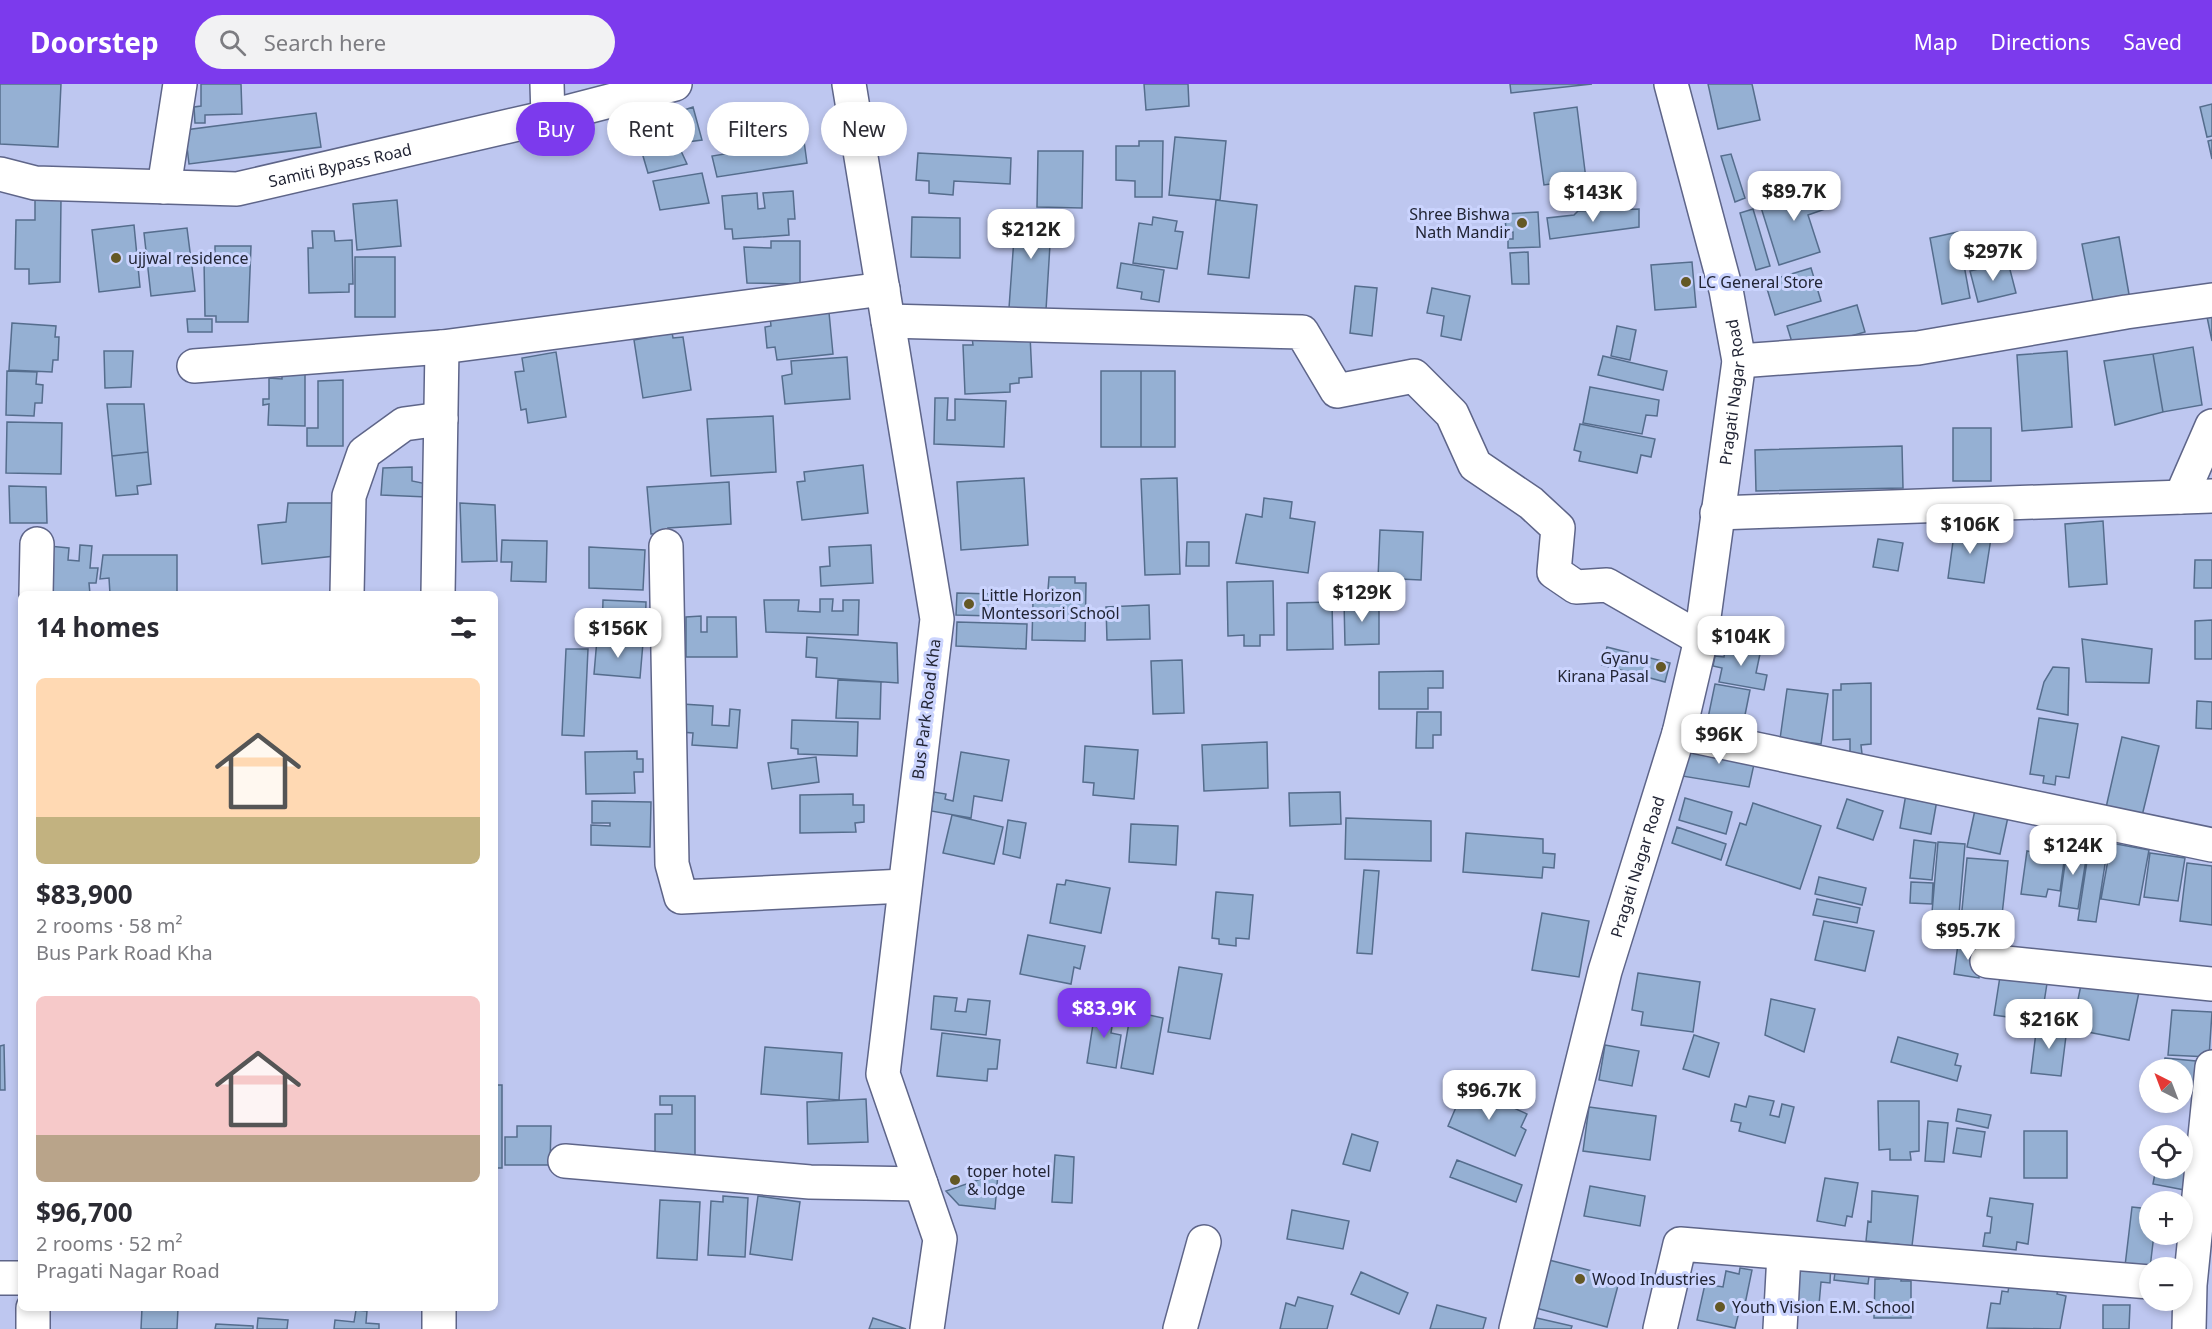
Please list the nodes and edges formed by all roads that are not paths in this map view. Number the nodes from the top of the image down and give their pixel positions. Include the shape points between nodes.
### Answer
1 (180, 84) edge
2 (547, 84) edge
3 (675, 84) edge
4 (849, 84) edge
5 (1671, 84) edge
6 (548, 102) edge
7 (595, 105) edge
8 (516, 124) edge
9 (0, 174) edge
10 (164, 187) junction
11 (883, 289) junction
12 (2212, 300) edge
13 (888, 321) junction
14 (442, 346) junction
15 (1739, 361) junction
16 (194, 366) dead end
17 (441, 419) junction
18 (2212, 426) edge
19 (2197, 497) edge
20 (1717, 513) junction
21 (37, 544) dead end
22 (666, 546) dead end
23 (36, 591) edge
24 (347, 591) edge
25 (438, 591) edge
26 (1701, 639) junction
27 (1679, 733) junction
28 (2212, 845) edge
29 (904, 886) junction
30 (1988, 961) dead end
31 (2212, 984) edge
32 (2212, 1067) edge
33 (565, 1161) dead end
34 (921, 1184) junction
35 (1204, 1242) dead end
36 (1784, 1254) junction
37 (0, 1278) edge
38 (18, 1278) edge
39 (2139, 1281) edge
40 (2195, 1286) edge
41 (33, 1311) edge
42 (439, 1311) edge
43 (33, 1329) edge
44 (439, 1329) edge
45 (927, 1329) edge
46 (1180, 1329) edge
47 (1516, 1329) edge
48 (1660, 1329) edge
49 (1780, 1329) edge
50 (2189, 1329) edge

1 - 10 street
2 - 6 street
3 - 7 street, Samiti Bypass Road
4 - 11 street, Bus Park Road Kha
5 - 15 street, Pragati Nagar Road via 1726,290
8 - 10 street, Samiti Bypass Road via 237,189
9 - 10 street, Samiti Bypass Road via 34,183
11 - 13 street, Bus Park Road Kha
11 - 14 street
12 - 15 street via 1918,348
13 - 26 street via 1302,332 1337,391 1414,376 1452,414 1475,465 1531,502 1558,528 1554,572 1576,587 1607,585
13 - 29 street, Bus Park Road Kha via 937,619
14 - 16 street
14 - 17 street
15 - 20 street, Pragati Nagar Road
17 - 24 street via 404,424 364,453 349,496
17 - 25 street
18 - 19 street
19 - 20 street
20 - 26 street, Pragati Nagar Road
21 - 23 street
22 - 29 street via 672,864 681,897
26 - 27 street, Pragati Nagar Road
27 - 28 street
27 - 47 street, Pragati Nagar Road via 1605,971
29 - 34 street, Bus Park Road Kha via 883,1074
30 - 31 street
32 - 40 street
33 - 34 street via 810,1182
34 - 45 street, Bus Park Road Kha via 940,1239
35 - 46 street
36 - 39 street
36 - 48 street via 1680,1244
36 - 49 street
37 - 38 street
40 - 50 street
41 - 43 street
42 - 44 street

